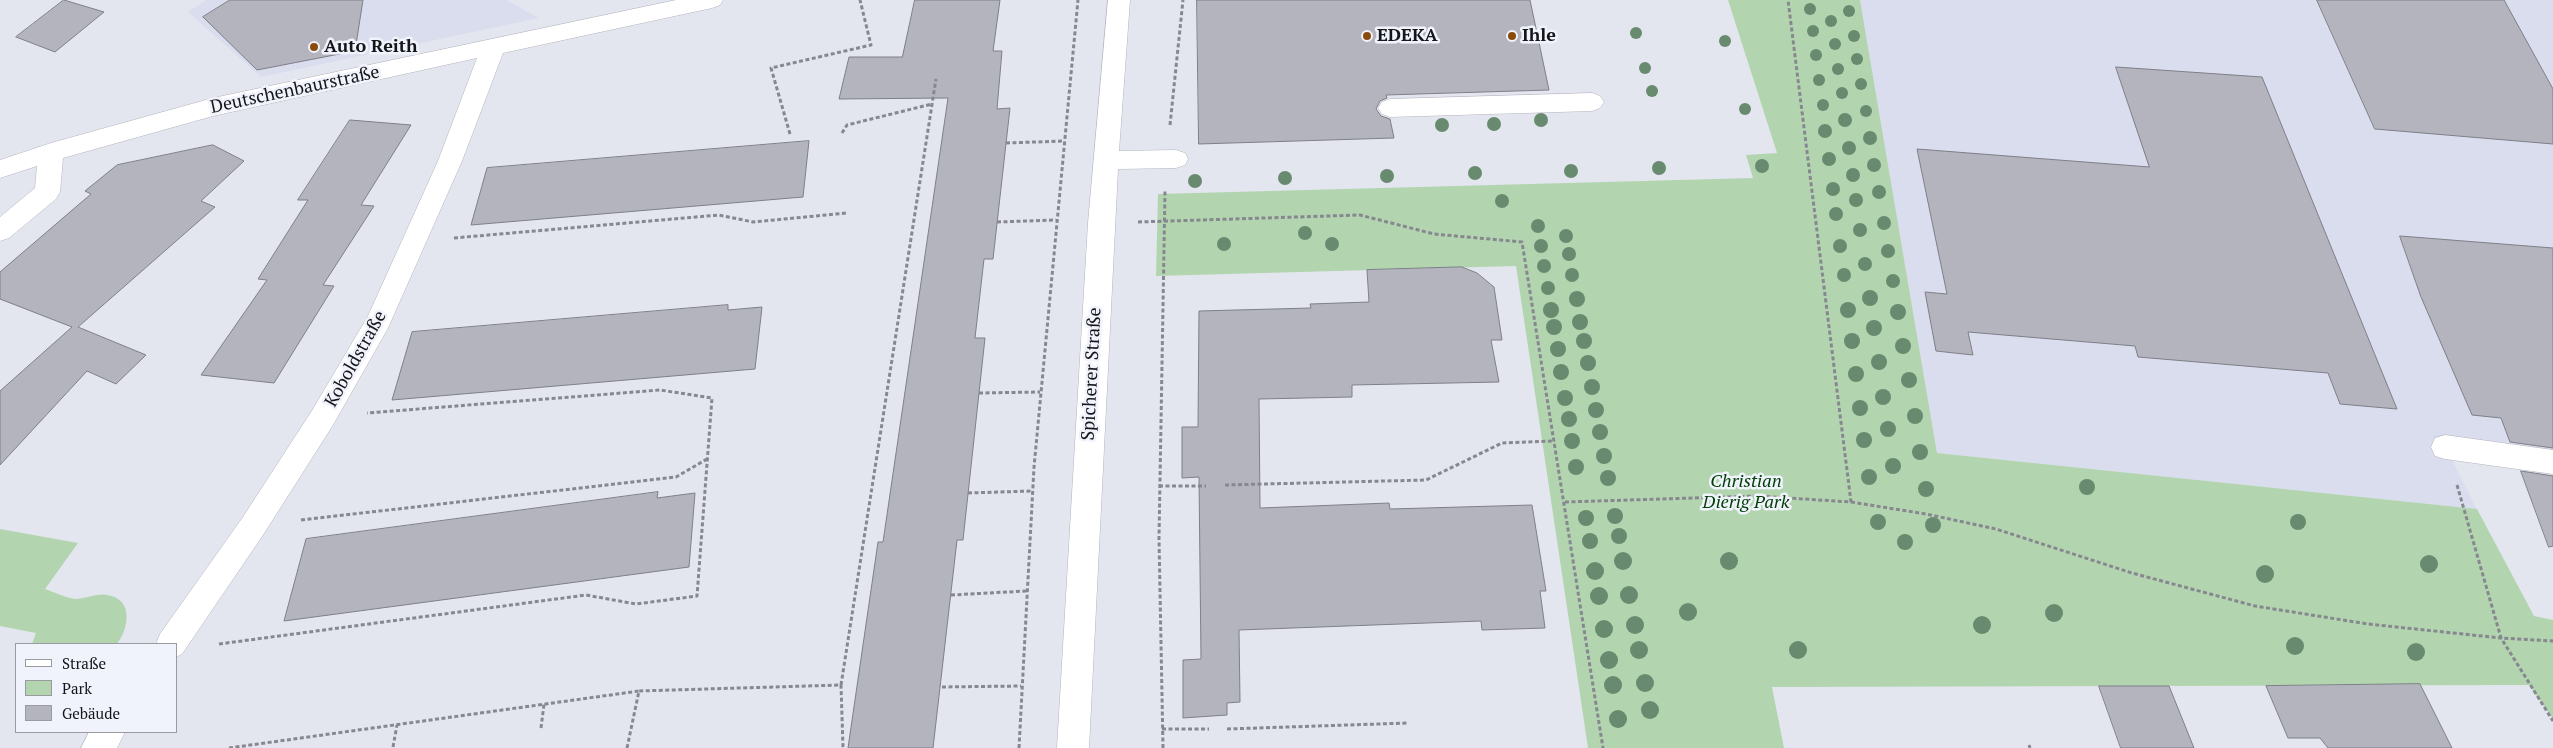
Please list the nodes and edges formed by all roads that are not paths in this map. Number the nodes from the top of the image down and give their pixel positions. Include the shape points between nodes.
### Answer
1 (712, 0) edge
2 (1119, 0) edge
3 (493, 48) junction
4 (1592, 102) dead end
5 (1390, 108) dead end
6 (51, 152) junction
7 (1171, 159) road end
8 (1106, 160) junction
9 (0, 169) edge
10 (0, 231) edge
11 (2445, 447) dead end
12 (2553, 462) edge
13 (172, 643) edge
14 (108, 733) edge
15 (97, 748) edge
16 (1073, 748) edge

1 - 3 street, Deutschenbaurstraße
2 - 8 street, Spicherer Straße
3 - 6 street, Deutschenbaurstraße via 213,107
3 - 13 street, Koboldstraße via 450,161 379,320 324,417 254,526
4 - 5 street
6 - 9 street, Deutschenbaurstraße
6 - 10 street via 47,192
7 - 8 street
8 - 16 street, Spicherer Straße
11 - 12 street
14 - 15 street

